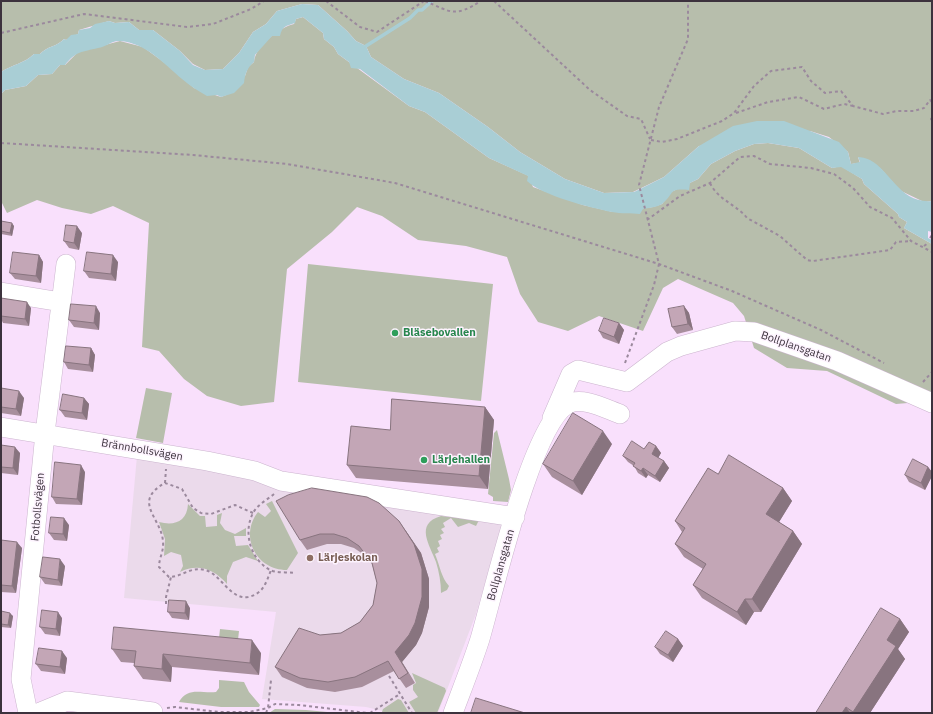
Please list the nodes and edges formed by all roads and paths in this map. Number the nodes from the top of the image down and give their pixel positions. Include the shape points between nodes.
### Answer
1 (264, 1) edge
2 (326, 1) edge
3 (426, 1) edge
4 (481, 1) edge
5 (495, 1) edge
6 (688, 1) edge
7 (1, 33) edge
8 (932, 102) edge
9 (853, 106) junction
10 (734, 113) junction
11 (651, 140) junction
12 (1, 143) edge
13 (710, 184) junction
14 (647, 220) junction
15 (911, 241) junction
16 (928, 243) dead end
17 (924, 246) junction
18 (932, 252) edge
19 (66, 264) dead end
20 (659, 264) junction
21 (1, 292) edge
22 (61, 302) junction
23 (889, 366) dead end
24 (932, 372) edge
25 (618, 381) junction
26 (929, 395) edge
27 (620, 414) dead end
28 (552, 418) junction
29 (1, 427) edge
30 (45, 433) junction
31 (281, 481) junction
32 (253, 513) junction
33 (515, 517) junction
34 (271, 570) junction
35 (295, 573) dead end
36 (171, 577) junction
37 (166, 604) dead end
38 (389, 676) dead end
39 (271, 680) dead end
40 (400, 694) junction
41 (175, 707) dead end
42 (268, 708) junction
43 (153, 712) dead end
44 (28, 713) edge
45 (38, 713) edge
46 (266, 713) edge
47 (369, 713) edge
48 (412, 713) edge
49 (453, 713) edge

1 - 7 path via 213,24 187,27 84,14
2 - 3 path via 360,27 377,32
3 - 4 path via 444,11 458,13
5 - 11 path via 590,90 627,116 641,119
6 - 11 path via 688,39 659,107
8 - 9 path via 930,100 924,108 914,111 897,110 883,114
9 - 10 path via 844,104 824,109 799,97 768,102
9 - 10 path via 841,91 825,93 811,81 802,67 771,71 754,86
10 - 11 path via 722,121 677,139 662,142
11 - 14 path via 639,185
12 - 20 path via 264,162 395,183
13 - 14 path via 680,196
13 - 15 path via 728,204 780,236 807,260 890,250 896,242
13 - 15 path via 740,157 754,156 770,164 811,168 834,174 853,188 870,207 892,218
14 - 20 path
15 - 17 path
16 - 17 path
17 - 18 path
19 - 22 street, Fotbollsvägen
20 - 23 path via 770,306
20 - 25 path via 654,285
21 - 22 street
22 - 30 street, Fotbollsvägen
24 - 26 path via 921,384
25 - 26 street, Bollplansgatan via 627,382 655,360 681,346 735,331 754,332
25 - 28 street, Bollplansgatan via 578,370 571,374
27 - 28 street, Bollplansgatan via 582,401 568,403
28 - 33 street, Bollplansgatan via 531,466
29 - 30 street, Brännbollsvägen
30 - 31 street, Brännbollsvägen via 255,470
30 - 44 street, Fotbollsvägen via 21,679
31 - 32 path via 274,495
31 - 33 street, Brännbollsvägen
32 - 34 path via 248,531 250,543 258,558
32 - 36 path via 235,505 211,514 201,514 177,487 165,483 154,490 149,501 149,510 157,521 162,536 163,549 159,567 163,573
33 - 49 street, Bollplansgatan via 480,640
34 - 35 path
34 - 36 path via 262,590 254,596 244,597 204,570 194,569
36 - 37 path
38 - 40 path
39 - 42 path
40 - 47 path
40 - 48 path
41 - 42 path via 220,712 249,712
42 - 46 path
42 - 47 path via 276,704 299,705
43 - 45 street via 67,701

